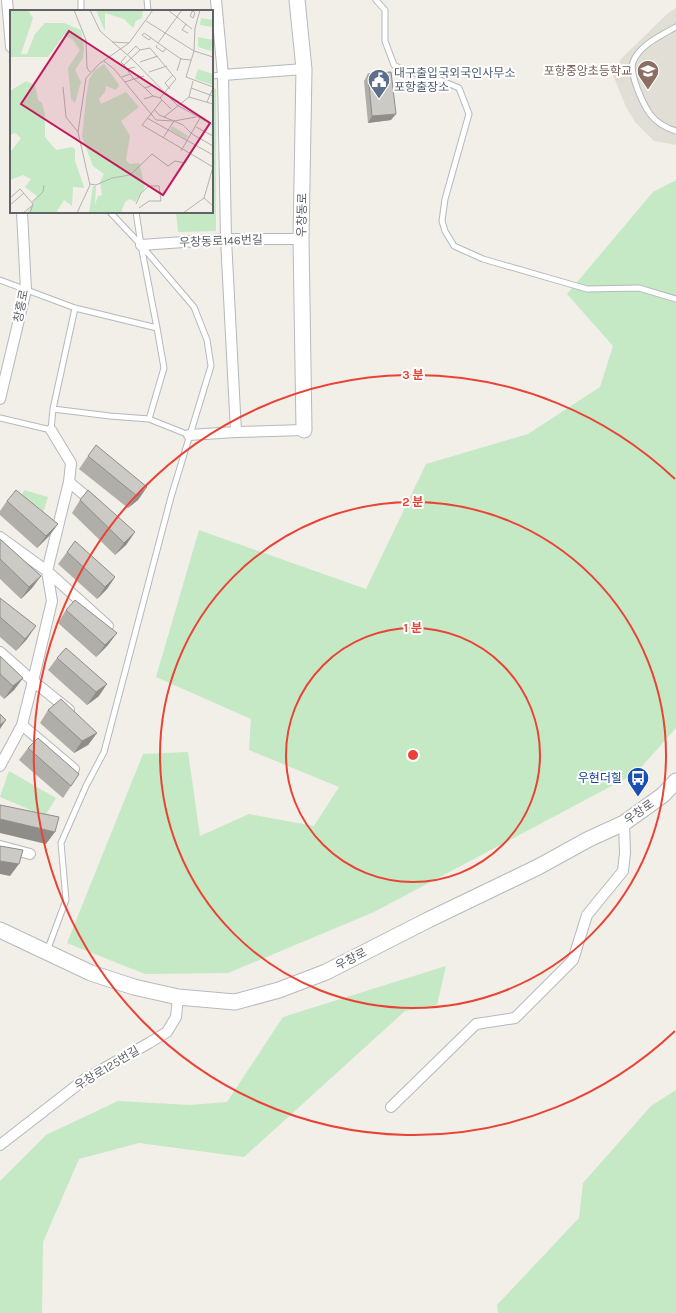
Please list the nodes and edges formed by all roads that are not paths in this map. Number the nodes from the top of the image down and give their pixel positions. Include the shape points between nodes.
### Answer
1 (7, 0) edge
2 (216, 0) edge
3 (297, 0) edge
4 (376, 0) edge
5 (676, 27) edge
6 (10, 35) edge
7 (304, 69) junction
8 (223, 75) junction
9 (213, 76) edge
10 (676, 131) edge
11 (22, 213) edge
12 (111, 213) edge
13 (136, 213) edge
14 (226, 239) junction
15 (301, 240) junction
16 (141, 245) junction
17 (0, 280) edge
18 (26, 290) junction
19 (676, 299) edge
20 (75, 308) junction
21 (157, 328) junction
22 (0, 399) edge
23 (53, 409) junction
24 (0, 418) edge
25 (149, 419) junction
26 (51, 430) junction
27 (304, 430) joint
28 (236, 432) junction
29 (189, 435) junction
30 (69, 482) junction
31 (103, 511) edge
32 (0, 537) edge
33 (47, 571) junction
34 (108, 626) edge
35 (0, 652) edge
36 (33, 681) junction
37 (74, 715) edge
38 (22, 725) junction
39 (0, 767) edge
40 (74, 769) edge
41 (676, 781) edge
42 (624, 823) junction
43 (0, 846) edge
44 (30, 854) dead end
45 (0, 930) edge
46 (46, 952) junction
47 (178, 997) junction
48 (391, 1107) dead end
49 (0, 1145) edge

1 - 6 street
2 - 8 street
3 - 7 main road, 우창동로
4 - 19 lane via 385,10 385,41 394,64 405,71 433,77 459,88 469,114 442,221 444,231 454,246 483,259 587,289 639,288
5 - 10 lane via 638,53 632,69 650,114 660,124
7 - 8 street
7 - 15 main road, 우창동로
8 - 9 lane
8 - 14 street
11 - 18 street, 창흥로
12 - 16 lane
13 - 16 lane
14 - 15 street, 우창동로146번길
14 - 16 street, 우창동로146번길
14 - 28 street
15 - 27 main road, 우창동로
16 - 21 lane
16 - 29 lane via 194,307 207,340 211,366
17 - 18 lane
18 - 20 lane
18 - 22 street, 창흥로
20 - 21 lane
20 - 23 lane
21 - 25 lane via 164,368
23 - 25 lane
23 - 26 lane
24 - 26 lane
25 - 29 lane
26 - 30 street via 71,463
27 - 28 street
28 - 29 street
29 - 46 lane via 104,752 61,843 66,900
30 - 31 street
30 - 33 street
32 - 33 street
33 - 34 street
33 - 36 street via 52,600
35 - 36 street
36 - 37 street
36 - 38 street
38 - 39 street
38 - 40 street
41 - 42 main road, 우창로 via 662,795
42 - 47 main road, 우창로 via 326,972 279,990 235,1002
42 - 48 street via 623,870 587,915 573,960 515,1018 476,1024
43 - 44 street
45 - 46 main road, 우창로
46 - 47 main road, 우창로 via 91,973 134,987
47 - 49 street, 우창로125번길 via 176,1017 166,1032 85,1079

